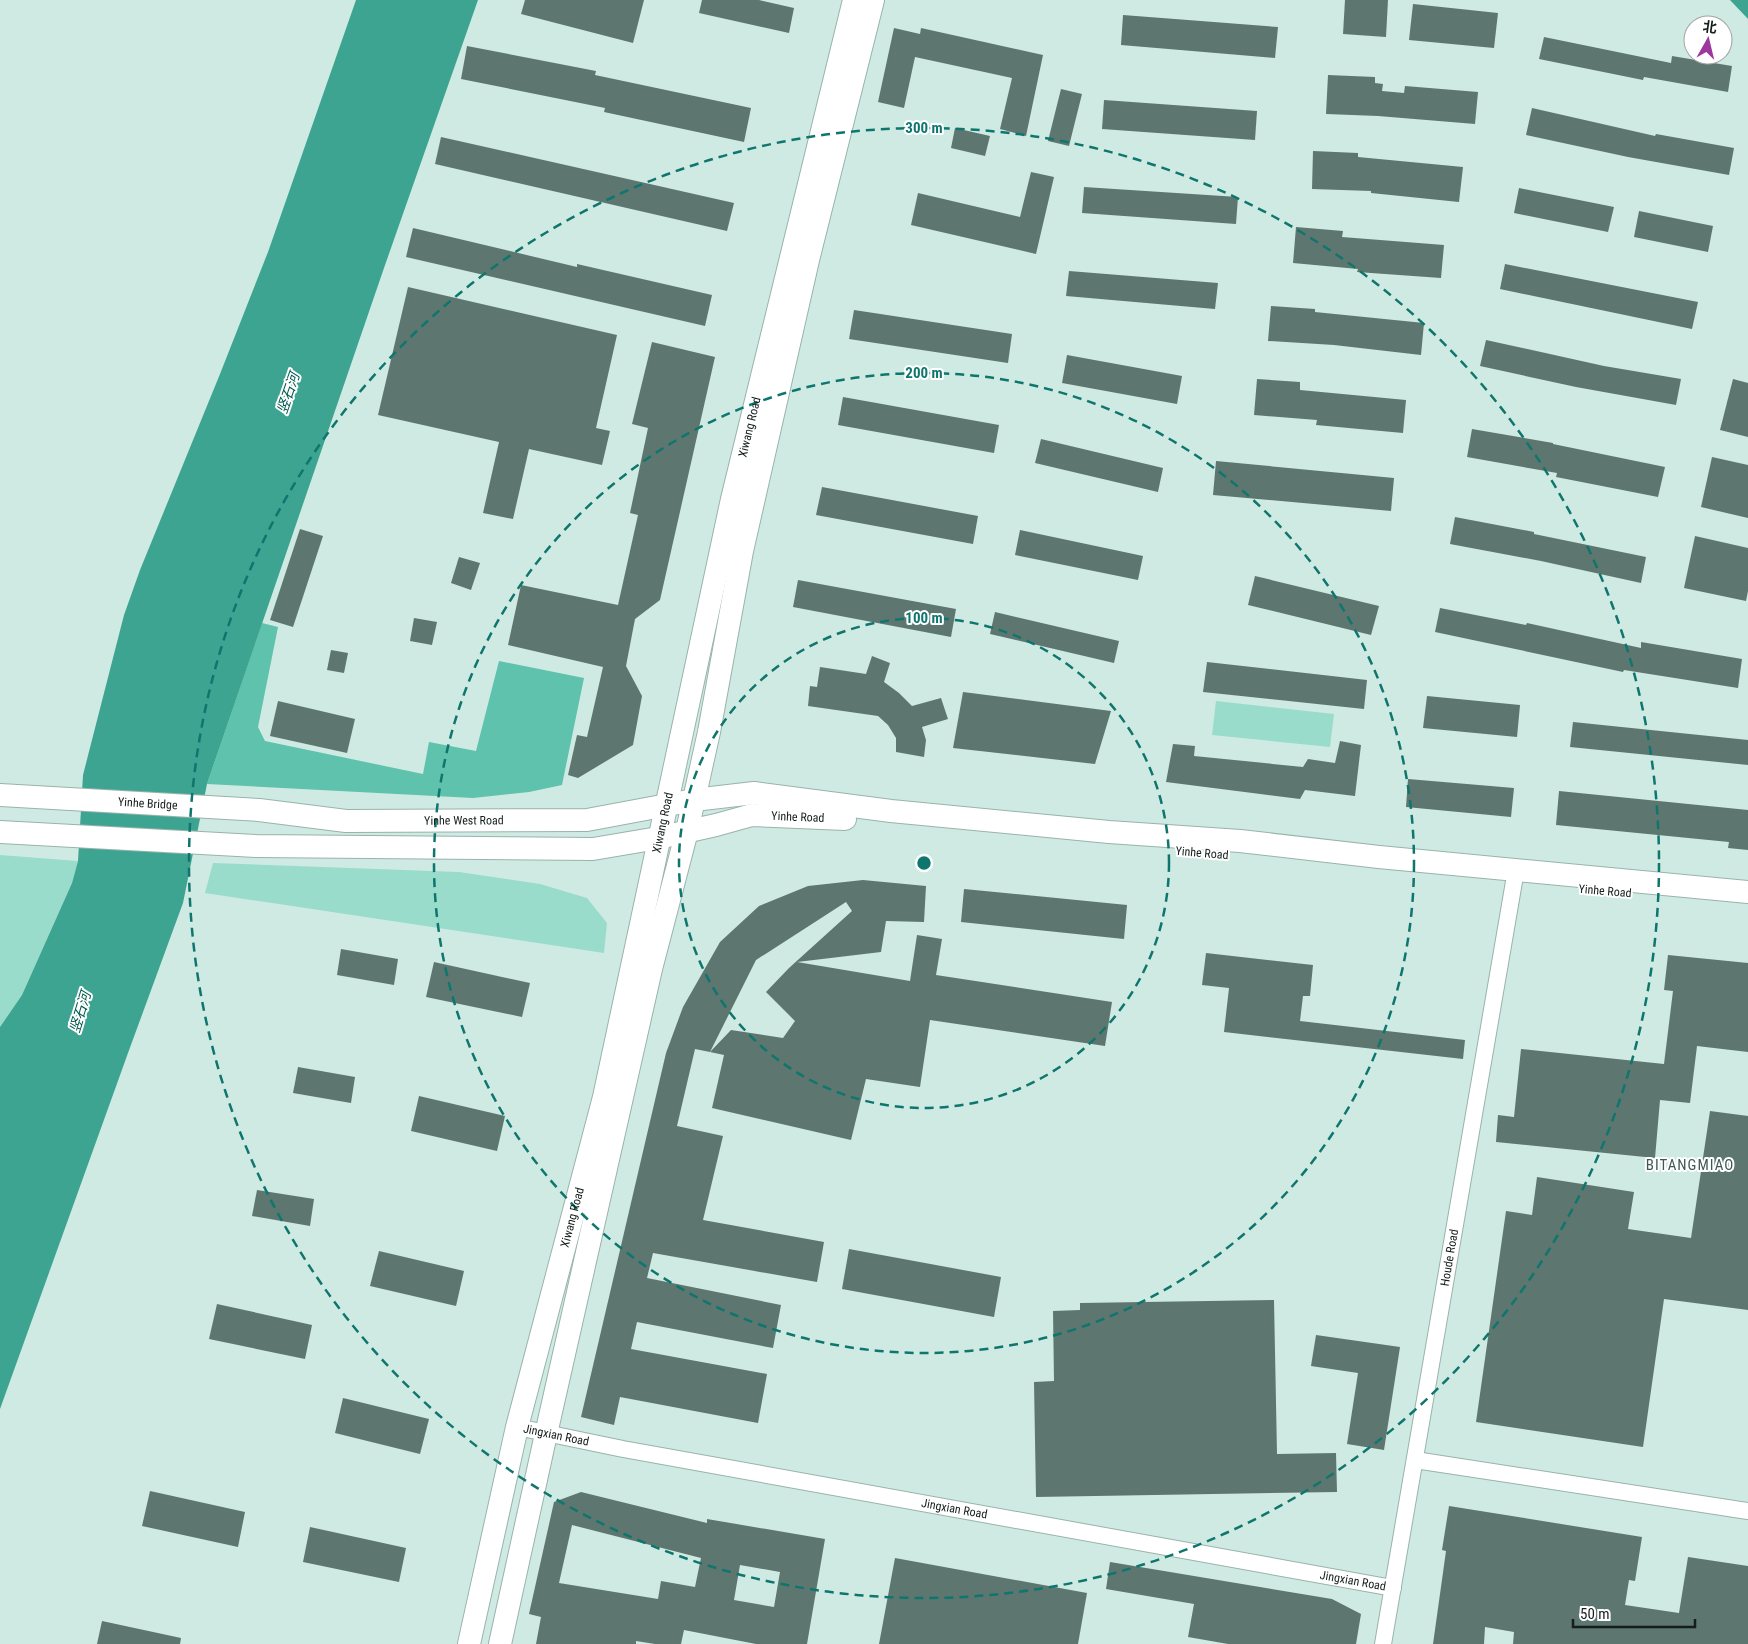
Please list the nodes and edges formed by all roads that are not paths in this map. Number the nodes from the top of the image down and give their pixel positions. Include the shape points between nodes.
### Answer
1 (854, 0) edge
2 (874, 0) edge
3 (0, 796) edge
4 (694, 800) junction
5 (667, 806) junction
6 (259, 810) joint
7 (687, 831) junction
8 (0, 832) edge
9 (658, 838) junction
10 (1515, 877) junction
11 (1748, 892) edge
12 (1748, 905) edge
13 (517, 1427) junction
14 (546, 1434) junction
15 (1415, 1460) junction
16 (1748, 1511) edge
17 (1393, 1588) junction
18 (468, 1644) edge
19 (500, 1644) edge
20 (1383, 1644) edge

1 - 5 main road, Xiwang Road via 732,499
2 - 4 main road, Xiwang Road via 808,260 742,550
3 - 6 main road, Yinhe Bridge
4 - 5 main road, Yinhe Road
4 - 7 main road, Xiwang Road
4 - 10 main road, Yinhe Road via 754,793 890,811 1240,841
5 - 6 main road, Yinhe West Road via 587,820 346,821
5 - 9 main road, Xiwang Road
7 - 9 main road, Yinhe Road
7 - 10 main road, Yinhe Road via 752,815 822,817
7 - 14 main road, Xiwang Road via 651,969
8 - 9 main road via 256,846 593,849
9 - 13 main road, Xiwang Road via 604,1097
10 - 11 main road, Yinhe Road
10 - 12 main road, Yinhe Road
10 - 15 street, Houde Road
13 - 14 street, Jingxian Road
13 - 18 main road, Xiwang Road
14 - 17 street, Jingxian Road
14 - 19 main road, Xiwang Road
15 - 16 street
15 - 17 street, Houde Road
17 - 20 street, Houde Road

